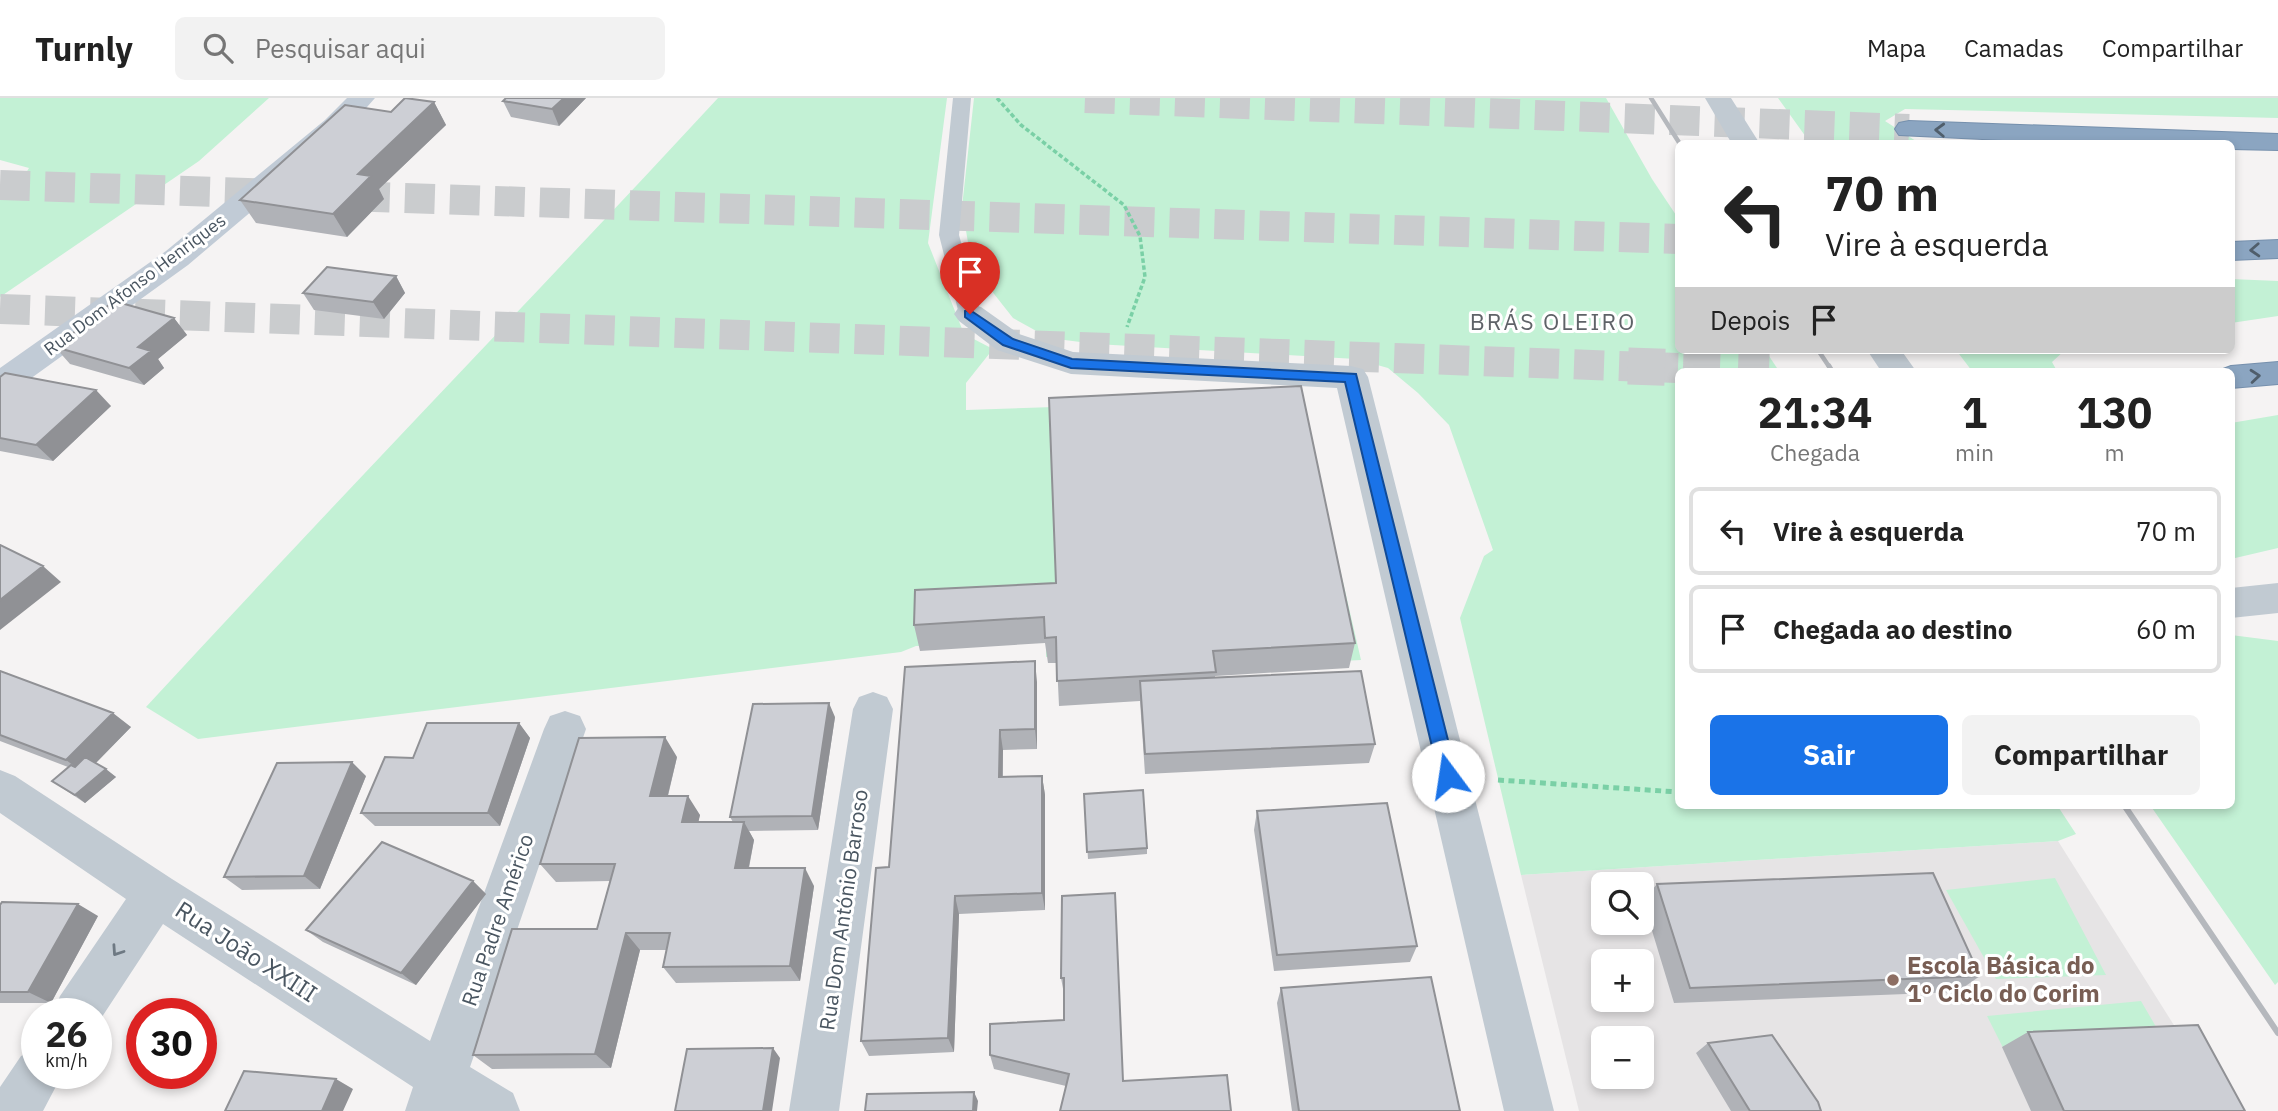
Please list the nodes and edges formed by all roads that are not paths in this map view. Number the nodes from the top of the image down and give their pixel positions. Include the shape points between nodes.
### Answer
1 (362, 98) edge
2 (961, 98) edge
3 (1718, 98) edge
4 (1909, 129) tunnel mouth
5 (1744, 140) edge
6 (2221, 140) edge
7 (2235, 140) edge
8 (2278, 142) edge
9 (2278, 249) edge
10 (2235, 251) edge
11 (970, 314) joint
12 (1886, 354) edge
13 (1897, 368) edge
14 (2278, 373) edge
15 (2235, 377) edge
16 (0, 384) edge
17 (2278, 598) edge
18 (2235, 603) edge
19 (873, 709) dead end
20 (565, 729) dead end
21 (0, 789) edge
22 (156, 894) junction
23 (87, 998) edge
24 (28, 1089) edge
25 (436, 1094) edge
26 (14, 1111) edge
27 (495, 1111) edge
28 (814, 1111) edge
29 (1529, 1111) edge

1 - 16 main road, Rua Dom Afonso Henriques via 335,126 177,258
2 - 11 lane via 949,235
3 - 5 street
6 -> 4 highway
8 -> 7 highway
9 -> 10 highway
11 - 29 street via 1008,342 1071,363 1351,377
12 - 13 street
15 -> 14 highway
17 - 18 street
19 - 28 street, Rua Dom António Barroso
20 - 25 street, Rua Padre Américo
21 - 22 street, Rua João XXIII
22 -> 23 street
22 - 25 street, Rua João XXIII
24 - 26 street
25 - 27 street, Rua João XXIII

